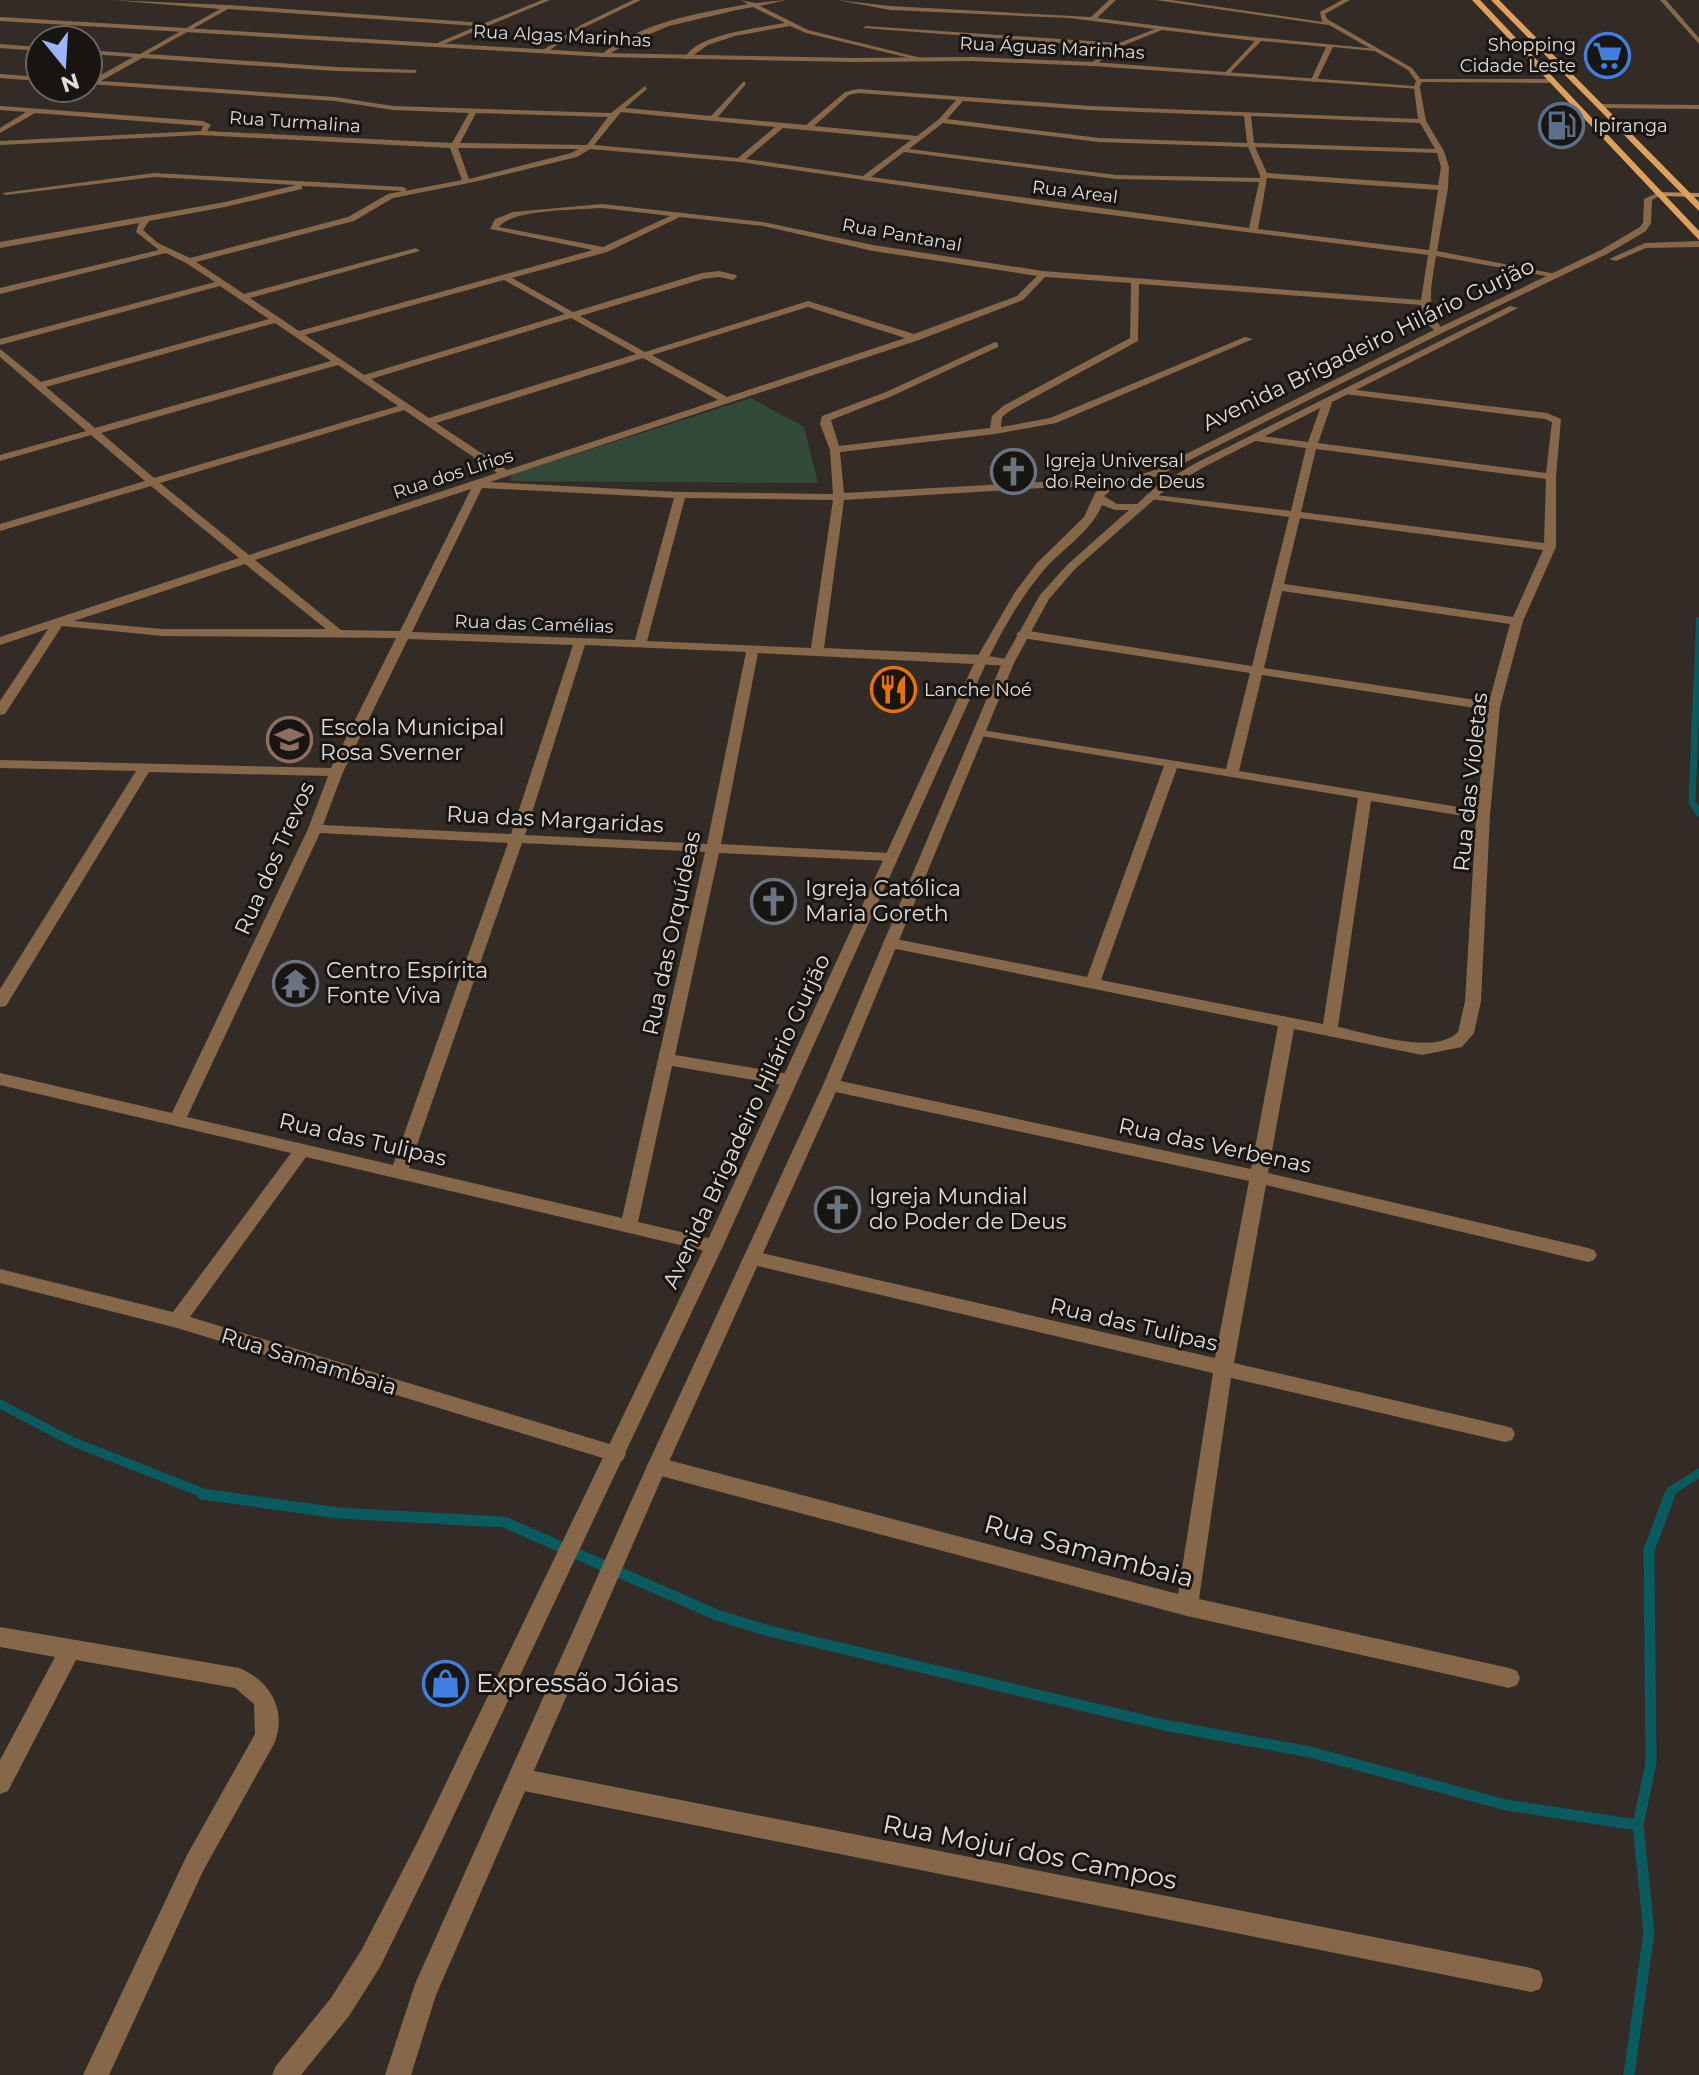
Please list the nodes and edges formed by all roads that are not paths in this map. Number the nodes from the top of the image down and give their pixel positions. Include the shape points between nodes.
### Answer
1 (114, 0) edge
2 (240, 0) edge
3 (547, 0) edge
4 (638, 0) edge
5 (744, 0) edge
6 (783, 0) edge
7 (840, 0) edge
8 (1113, 0) edge
9 (1158, 0) edge
10 (1347, 0) edge
11 (1476, 0) edge
12 (1495, 0) edge
13 (1663, 0) edge
14 (758, 5) junction
15 (228, 6) junction
16 (890, 8) junction
17 (1093, 18) junction
18 (0, 19) edge
19 (1328, 23) junction
20 (789, 24) junction
21 (488, 25) junction
22 (866, 28) junction
23 (1160, 29) junction
24 (183, 30) junction
25 (1259, 40) junction
26 (848, 41) junction
27 (1699, 42) edge
28 (437, 45) junction
29 (1120, 45) junction
30 (0, 46) edge
31 (1330, 46) junction
32 (24, 48) edge
33 (1374, 49) junction
34 (543, 52) junction
35 (104, 53) edge
36 (140, 55) junction
37 (604, 55) junction
38 (686, 58) junction
39 (922, 59) junction
40 (1093, 64) junction
41 (415, 71) dead end
42 (104, 74) edge
43 (1227, 74) junction
44 (0, 76) edge
45 (24, 78) edge
46 (1314, 80) junction
47 (1549, 81) junction
48 (104, 83) edge
49 (744, 83) dead end
50 (1418, 85) junction
51 (645, 88) dead end
52 (961, 99) junction
53 (1600, 106) junction
54 (1699, 107) edge
55 (0, 108) edge
56 (474, 109) junction
57 (34, 110) junction
58 (617, 113) junction
59 (1247, 114) junction
60 (713, 118) junction
61 (942, 121) junction
62 (1422, 121) junction
63 (780, 126) junction
64 (808, 128) junction
65 (0, 131) edge
66 (200, 133) junction
67 (915, 138) junction
68 (0, 143) edge
69 (1251, 146) junction
70 (454, 147) junction
71 (589, 147) junction
72 (903, 150) junction
73 (1440, 151) junction
74 (740, 160) junction
75 (1264, 178) junction
76 (863, 179) junction
77 (466, 181) junction
78 (312, 183) junction
79 (1444, 188) junction
80 (415, 190) junction
81 (6, 193) dead end
82 (1659, 194) junction
83 (1684, 194) junction
84 (1698, 203) edge
85 (680, 215) junction
86 (146, 219) junction
87 (1253, 231) junction
88 (1657, 236) junction
89 (1699, 237) edge
90 (1699, 244) edge
91 (0, 245) edge
92 (604, 250) junction
93 (165, 251) junction
94 (416, 251) dead end
95 (1431, 253) junction
96 (189, 261) junction
97 (1043, 274) junction
98 (1557, 275) junction
99 (733, 277) dead end
100 (506, 278) junction
101 (1135, 281) junction
102 (222, 283) junction
103 (0, 291) edge
104 (242, 297) junction
105 (1425, 303) junction
106 (573, 316) junction
107 (277, 320) junction
108 (1439, 331) junction
109 (298, 334) junction
110 (916, 338) junction
111 (1248, 339) dead end
112 (0, 342) edge
113 (995, 345) dead end
114 (0, 352) edge
115 (644, 354) junction
116 (339, 362) junction
117 (363, 378) junction
118 (41, 385) junction
119 (1348, 392) junction
120 (725, 400) junction
121 (1327, 403) junction
122 (405, 407) junction
123 (428, 422) junction
124 (94, 431) junction
125 (995, 431) junction
126 (1256, 438) junction
127 (1312, 446) junction
128 (835, 450) junction
129 (0, 458) edge
130 (507, 475) junction
131 (1551, 477) junction
132 (152, 482) junction
133 (1121, 484) junction
134 (478, 485) junction
135 (1047, 486) junction
136 (680, 495) junction
137 (839, 497) junction
138 (1098, 499) junction
139 (1145, 502) junction
140 (1296, 513) junction
141 (0, 528) edge
142 (1550, 547) junction
143 (249, 560) junction
144 (1277, 587) junction
145 (1517, 621) junction
146 (59, 622) junction
147 (338, 633) junction
148 (1022, 634) junction
149 (405, 637) junction
150 (0, 641) edge
151 (579, 644) junction
152 (640, 644) junction
153 (752, 651) junction
154 (817, 652) junction
155 (982, 659) junction
156 (1008, 663) junction
157 (1257, 670) junction
158 (1494, 707) junction
159 (0, 711) edge
160 (981, 732) junction
161 (0, 764) edge
162 (1172, 764) junction
163 (146, 766) junction
164 (336, 772) junction
165 (1232, 773) junction
166 (1365, 796) junction
167 (1483, 815) junction
168 (315, 829) junction
169 (516, 840) junction
170 (713, 848) junction
171 (890, 857) junction
172 (891, 943) junction
173 (1093, 981) junction
174 (0, 1002) edge
175 (1287, 1021) junction
176 (1330, 1030) junction
177 (666, 1059) junction
178 (0, 1079) edge
179 (789, 1080) junction
180 (831, 1085) junction
181 (177, 1120) junction
182 (303, 1149) junction
183 (399, 1173) junction
184 (1259, 1177) junction
185 (629, 1224) junction
186 (714, 1246) junction
187 (1588, 1255) dead end
188 (753, 1258) junction
189 (0, 1276) edge
190 (177, 1321) junction
191 (1223, 1369) junction
192 (1505, 1434) dead end
193 (616, 1454) junction
194 (657, 1466) junction
195 (1187, 1606) junction
196 (0, 1637) edge
197 (70, 1650) junction
198 (1509, 1678) dead end
199 (519, 1779) junction
200 (0, 1783) edge
201 (1531, 1980) dead end
202 (96, 2075) edge
203 (285, 2075) edge
204 (398, 2075) edge

1 - 15 street
2 - 15 street
3 - 21 street
4 - 34 street
5 - 14 street
6 - 14 street
7 - 16 street
8 - 17 street
9 - 19 street
10 - 19 street via 1322,13
11 - 47 main road
12 - 53 main road
13 - 27 street
14 - 20 street
14 - 37 street via 653,30
15 - 21 street
15 - 24 street
16 - 17 street
16 - 22 street
17 - 23 street
18 - 24 street
19 - 33 street
20 - 26 street
20 - 38 street via 711,42
21 - 28 street
22 - 26 street
22 - 29 street
23 - 25 street
23 - 29 street
24 - 28 street
24 - 36 street
25 - 31 street
25 - 43 street
26 - 39 street
28 - 34 street, Rua Algas Marinhas
29 - 40 street
30 - 32 street
31 - 33 street
31 - 46 street
33 - 50 street via 1410,69
34 - 37 street, Rua Algas Marinhas
35 - 36 street
36 - 41 street
36 - 42 street
37 - 38 street, Rua Algas Marinhas
38 - 39 street, Rua Águas Marinhas
39 - 40 street, Rua Águas Marinhas
40 - 43 street, Rua Águas Marinhas
43 - 46 street, Rua Águas Marinhas
44 - 45 street
46 - 50 street, Rua Águas Marinhas
47 - 50 street, Rua Águas Marinhas
47 - 82 main road
48 - 56 street via 393,108
49 - 60 street
50 - 62 street
51 - 58 street
52 - 59 street
52 - 61 street
52 - 64 street via 847,93
53 - 54 street
53 - 83 main road
55 - 57 street
56 - 58 street
56 - 70 street
57 - 65 street
57 - 66 street via 206,124
58 - 60 street
58 - 71 street
59 - 62 street
59 - 69 street
60 - 63 street
61 - 67 street
61 - 69 street via 1099,140
62 - 73 street
63 - 64 street
63 - 74 street
64 - 67 street
66 - 68 street, Rua Turmalina
66 - 70 street, Rua Turmalina
67 - 72 street
69 - 73 street
69 - 75 street
70 - 71 street, Rua Turmalina
70 - 77 street
71 - 74 street, Rua Areal
71 - 77 street
72 - 75 street via 1116,177
72 - 76 street
73 - 79 street
74 - 76 street, Rua Areal
75 - 79 street
75 - 87 street
76 - 87 street, Rua Areal
77 - 80 street
78 - 80 street
78 - 81 street via 154,175
78 - 86 street
79 - 95 street
80 - 96 street via 385,198 351,219
82 - 83 main road
82 - 88 street via 1648,199 1647,223
82 - 89 main road
83 - 84 main road
85 - 92 street
85 - 92 street, Rua Pantanal via 577,206 507,216 494,229
85 - 97 street, Rua Pantanal via 763,224 873,248
86 - 91 street
86 - 93 street via 139,230
87 - 95 street, Rua Areal
88 - 90 street, Avenida Brigadeiro Hilário Gurjão
88 - 98 street, Avenida Brigadeiro Hilário Gurjão
88 - 119 street, Avenida Brigadeiro Hilário Gurjão
92 - 100 street
93 - 96 street
93 - 103 street
94 - 104 street
95 - 98 street, Rua Areal
95 - 105 street
96 - 102 street
97 - 101 street, Rua Pantanal
97 - 110 street, Rua dos Lírios via 1020,298
98 - 108 street, Avenida Brigadeiro Hilário Gurjão
99 - 106 street via 702,276
100 - 106 street
100 - 109 street
101 - 105 street, Rua Pantanal
101 - 125 street via 1135,339 1007,408 997,416
102 - 104 street
102 - 112 street
104 - 107 street
105 - 108 street
106 - 115 street
106 - 117 street
107 - 109 street
107 - 118 street
108 - 133 street, Avenida Brigadeiro Hilário Gurjão via 1156,473
109 - 116 street
110 - 115 street via 808,304
110 - 120 street, Rua dos Lírios
111 - 125 street via 1067,416
113 - 128 street via 832,414 825,424
114 - 118 street
115 - 120 street
115 - 123 street
116 - 117 street
116 - 124 street
117 - 122 street
118 - 124 street
119 - 121 street, Avenida Brigadeiro Hilário Gurjão
119 - 131 street, Rua das Violetas via 1552,417 1557,421
120 - 130 street, Rua dos Lírios
121 - 126 street, Avenida Brigadeiro Hilário Gurjão
121 - 127 street
122 - 123 street
122 - 132 street
123 - 130 street
124 - 129 street
124 - 132 street
125 - 128 street
126 - 127 street
126 - 139 street, Avenida Brigadeiro Hilário Gurjão via 1200,465
127 - 131 street
127 - 140 street
128 - 137 street
130 - 134 street, Rua dos Lírios
131 - 142 street, Rua das Violetas
132 - 141 street
132 - 143 street
133 - 135 street
133 - 138 street, Avenida Brigadeiro Hilário Gurjão via 1107,488
133 - 139 street via 1142,489
134 - 136 street
134 - 143 street, Rua dos Lírios
134 - 149 street, Rua dos Trevos
135 - 137 street
135 - 138 street
136 - 137 street
136 - 152 street
137 - 154 street
138 - 139 street via 1115,507
138 - 155 street, Avenida Brigadeiro Hilário Gurjão via 1091,517 1020,589
139 - 140 street
139 - 148 street, Avenida Brigadeiro Hilário Gurjão via 1071,567
140 - 142 street
140 - 144 street
142 - 145 street, Rua das Violetas
143 - 146 street, Rua dos Lírios
143 - 147 street
144 - 145 street
144 - 157 street
145 - 158 street, Rua das Violetas
146 - 147 street, Rua das Camélias via 130,630
146 - 150 street, Rua dos Lírios
146 - 159 street
147 - 149 street, Rua das Camélias
148 - 156 street, Avenida Brigadeiro Hilário Gurjão
148 - 157 street
149 - 151 street, Rua das Camélias
149 - 164 street, Rua dos Trevos
151 - 152 street, Rua das Camélias
151 - 169 street
152 - 153 street, Rua das Camélias
153 - 154 street, Rua das Camélias
153 - 170 street, Rua das Orquídeas
154 - 155 street, Rua das Camélias
155 - 156 street, Rua das Camélias
155 - 171 street, Avenida Brigadeiro Hilário Gurjão
156 - 160 street, Avenida Brigadeiro Hilário Gurjão
157 - 158 street
157 - 165 street
158 - 167 street, Rua das Violetas
160 - 162 street
160 - 172 street, Avenida Brigadeiro Hilário Gurjão
161 - 163 street
162 - 165 street
162 - 173 street
163 - 164 street
163 - 174 street
164 - 168 street, Rua dos Trevos
165 - 166 street
166 - 167 street
166 - 176 street
167 - 176 street, Rua das Violetas via 1470,1029 1444,1047 1409,1046
168 - 169 street, Rua das Margaridas
168 - 181 street, Rua dos Trevos
169 - 170 street, Rua das Margaridas
169 - 183 street
170 - 171 street, Rua das Margaridas
170 - 177 street, Rua das Orquídeas
171 - 179 street, Avenida Brigadeiro Hilário Gurjão
172 - 173 street
172 - 180 street, Avenida Brigadeiro Hilário Gurjão
173 - 175 street
175 - 176 street
175 - 184 street
177 - 179 street
177 - 185 street, Rua das Orquídeas
178 - 181 street, Rua das Tulipas
179 - 186 street, Avenida Brigadeiro Hilário Gurjão
180 - 184 street, Rua das Verbenas
180 - 188 street, Avenida Brigadeiro Hilário Gurjão
181 - 182 street, Rua das Tulipas
182 - 183 street, Rua das Tulipas
182 - 190 street
183 - 185 street, Rua das Tulipas
184 - 187 street, Rua das Verbenas
184 - 191 street
185 - 186 street, Rua das Tulipas
186 - 193 street, Avenida Brigadeiro Hilário Gurjão
188 - 191 street, Rua das Tulipas
188 - 194 street, Avenida Brigadeiro Hilário Gurjão
189 - 190 street, Rua Samambaia
190 - 193 street, Rua Samambaia
191 - 192 street, Rua das Tulipas
191 - 195 street
193 - 203 street, Avenida Brigadeiro Hilário Gurjão via 371,1958 340,2007
194 - 195 street, Rua Samambaia
194 - 199 street, Avenida Brigadeiro Hilário Gurjão
195 - 198 street, Rua Samambaia
196 - 197 street
197 - 200 street
197 - 202 street via 239,1678 258,1688 268,1719 266,1736 195,1863
199 - 201 street, Rua Mojuí dos Campos
199 - 204 street, Avenida Brigadeiro Hilário Gurjão via 424,1993

